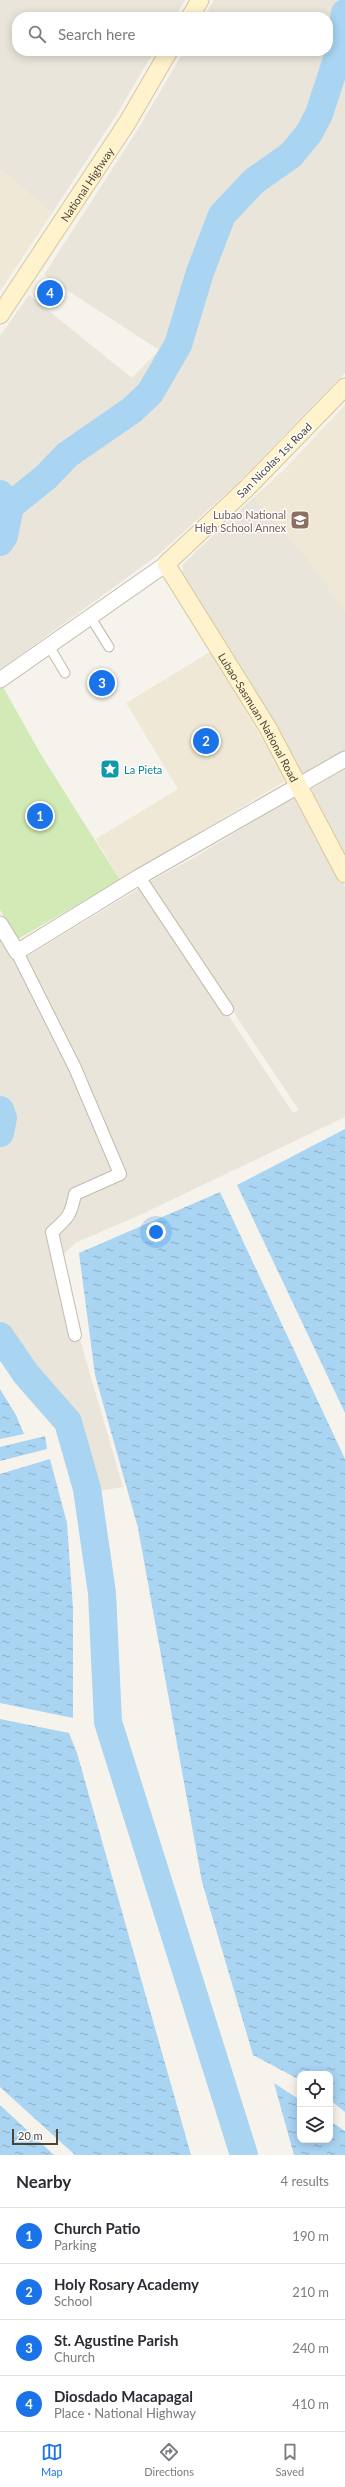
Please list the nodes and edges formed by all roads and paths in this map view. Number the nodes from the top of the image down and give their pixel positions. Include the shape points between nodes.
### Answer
1 (200, 0) edge
2 (193, 12) edge
3 (166, 56) edge
4 (0, 315) edge
5 (345, 387) edge
6 (166, 564) junction
7 (91, 618) junction
8 (50, 646) junction
9 (109, 647) dead end
10 (65, 673) dead end
11 (0, 680) edge
12 (345, 759) edge
13 (299, 786) junction
14 (345, 874) edge
15 (139, 878) junction
16 (0, 924) edge
17 (17, 952) junction
18 (227, 1009) dead end
19 (75, 1335) dead end

1 - 2 main road
3 - 4 main road, National Highway via 128,123
5 - 6 main road, San Nicolas 1st Road via 247,488
6 - 7 street
6 - 13 main road, Lubao-Sasmuan National Road via 268,728
7 - 8 street
7 - 9 street
8 - 10 street
8 - 11 street
12 - 13 street
13 - 14 main road, Lubao-Sasmuan National Road
13 - 15 street
15 - 17 street
15 - 18 street
16 - 17 street
17 - 19 street via 75,1068 120,1174 75,1194 72,1212 52,1232

